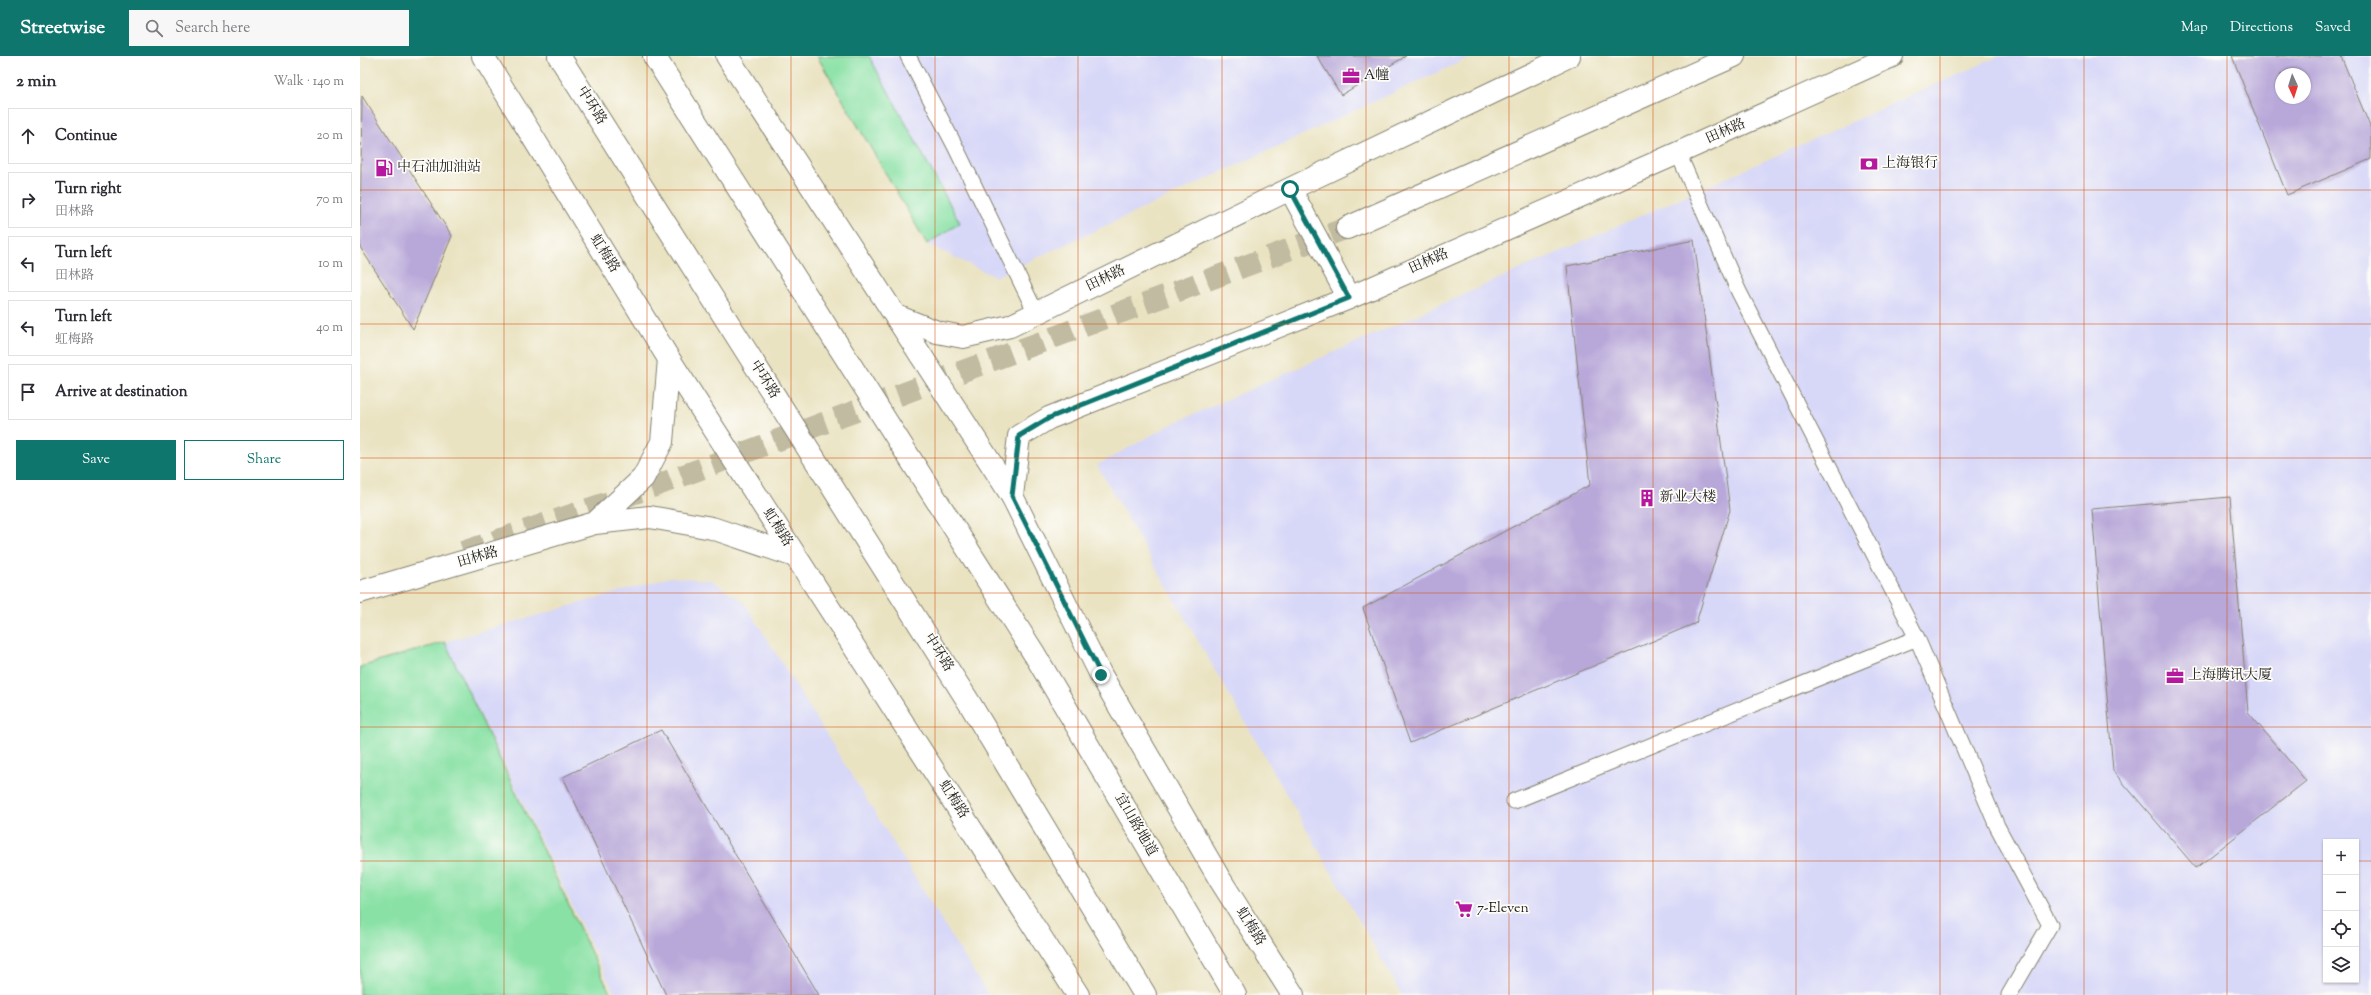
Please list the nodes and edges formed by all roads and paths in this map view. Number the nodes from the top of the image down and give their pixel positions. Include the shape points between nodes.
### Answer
1 (483, 56) edge
2 (559, 56) edge
3 (654, 56) edge
4 (727, 56) edge
5 (908, 56) edge
6 (1569, 56) edge
7 (1734, 56) edge
8 (1892, 56) edge
9 (1678, 153) junction
10 (1290, 189) junction
11 (1347, 228) tunnel mouth
12 (1349, 298) junction
13 (1036, 313) junction
14 (896, 316) junction
15 (669, 359) junction
16 (1012, 496) junction
17 (595, 523) junction
18 (795, 556) junction
19 (360, 592) edge
20 (1916, 638) junction
21 (1514, 801) dead end
22 (1078, 995) edge
23 (1145, 995) edge
24 (1235, 995) edge
25 (1293, 995) edge
26 (2009, 995) edge

1 - 15 main road, 虹梅路
2 - 23 main road, 中环路 via 970,704
3 - 24 main road, 宜山路地道 via 1035,655
4 - 14 main road, 虹梅路
5 - 13 lane
6 - 10 main road, 田林路
7 - 11 main road
8 - 9 main road, 田林路
9 - 12 main road, 田林路
9 - 20 lane via 1739,292
10 - 12 main road
10 - 13 main road, 田林路
12 - 16 main road, 田林路 via 1049,418 1019,436
13 - 14 main road, 田林路 via 1010,326 963,337 937,332
14 - 16 main road, 虹梅路
15 - 17 main road, 田林路 via 662,442 643,478
15 - 18 main road, 虹梅路
16 - 25 main road, 虹梅路 via 1101,675 1219,878
17 - 18 main road, 田林路 via 650,517 712,528
17 - 19 main road, 田林路
18 - 22 main road, 虹梅路
20 - 21 lane
20 - 26 lane via 1997,826 2050,924

